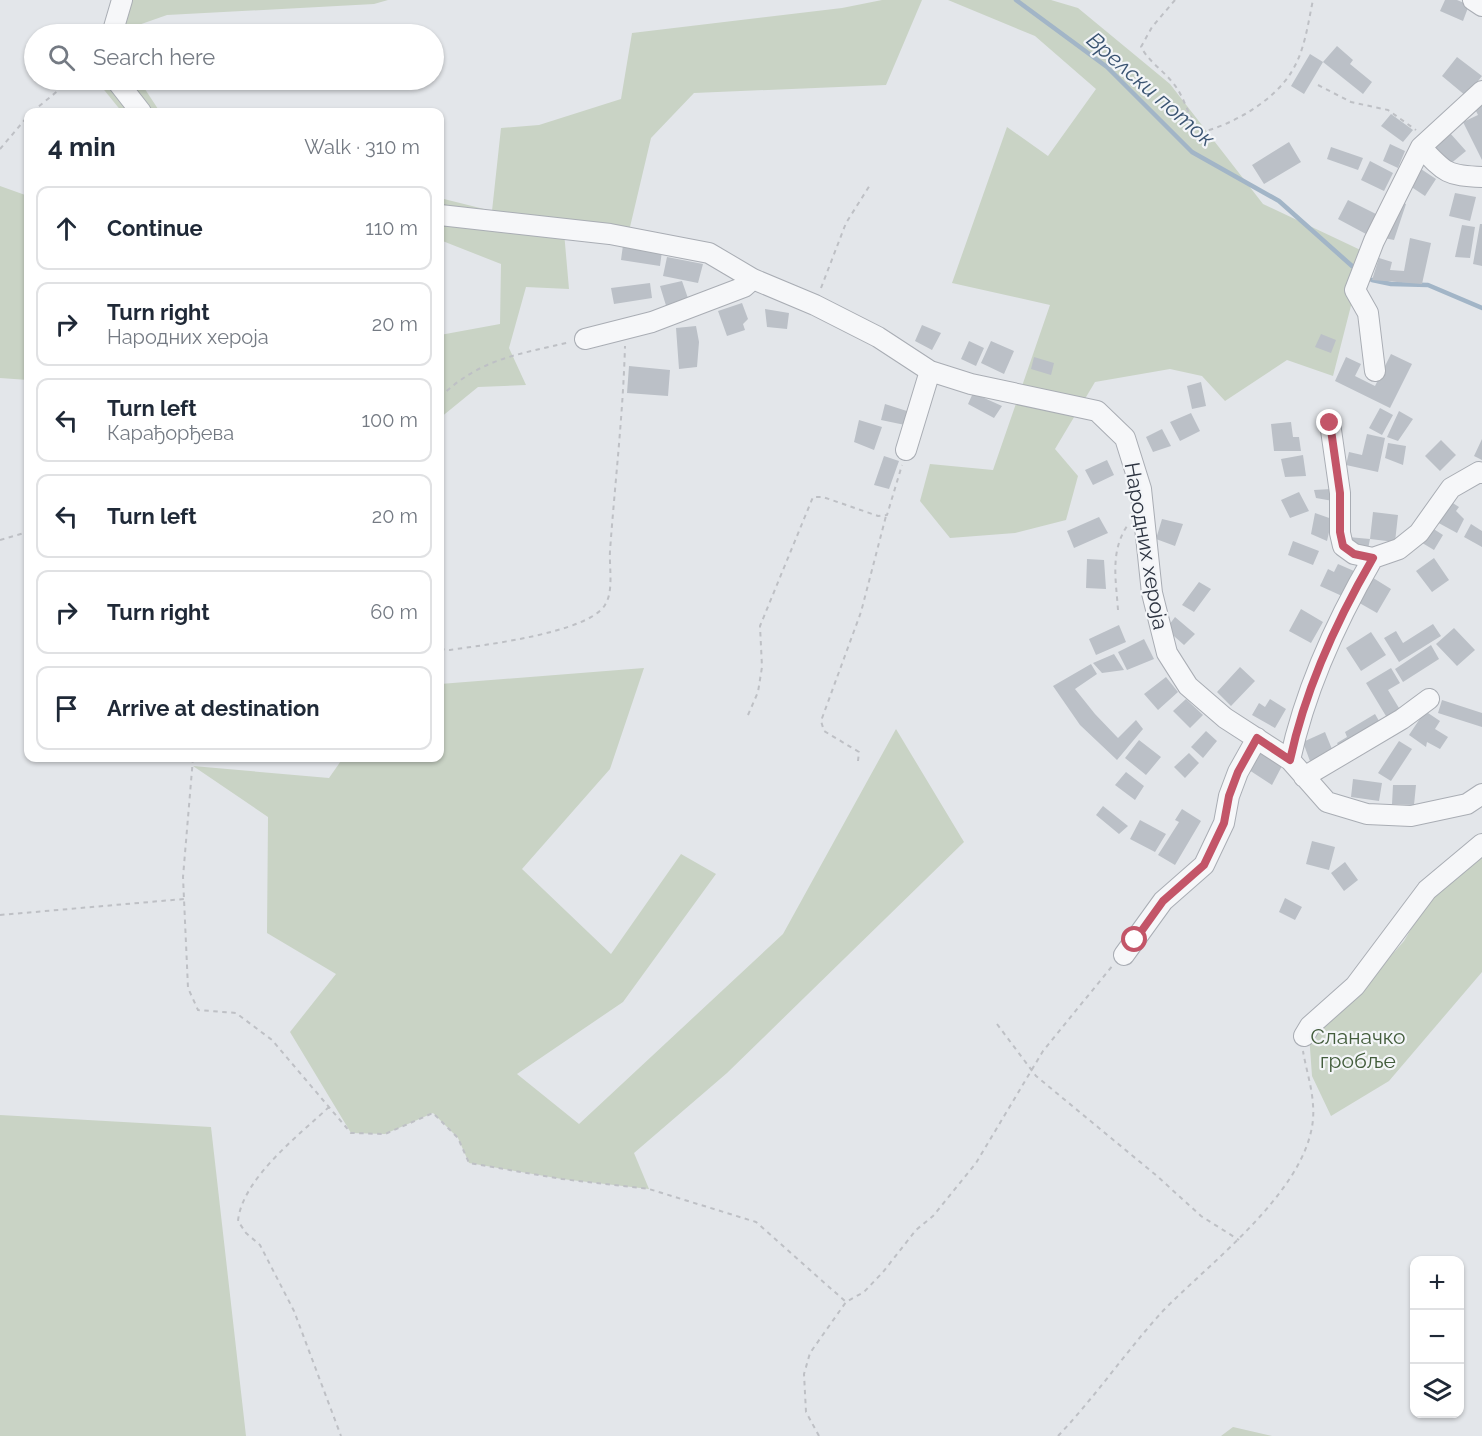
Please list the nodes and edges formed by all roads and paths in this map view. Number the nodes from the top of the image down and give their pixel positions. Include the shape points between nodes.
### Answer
1 (122, 0) edge
2 (1175, 0) edge
3 (1313, 0) edge
4 (1473, 0) edge
5 (1482, 6) edge
6 (115, 24) edge
7 (1318, 85) dead end
8 (58, 90) edge
9 (124, 90) edge
10 (1482, 91) edge
11 (37, 108) edge
12 (138, 108) edge
13 (24, 121) edge
14 (1424, 144) junction
15 (0, 149) edge
16 (1482, 177) edge
17 (870, 185) dead end
18 (444, 215) edge
19 (753, 279) junction
20 (815, 305) junction
21 (626, 328) junction
22 (585, 339) joint
23 (930, 371) junction
24 (1375, 371) dead end
25 (444, 394) edge
26 (1330, 423) dead end
27 (906, 450) joint
28 (1482, 473) edge
29 (1143, 510) junction
30 (887, 515) junction
31 (24, 533) edge
32 (0, 540) edge
33 (1373, 558) junction
34 (1118, 610) dead end
35 (444, 649) edge
36 (1428, 699) dead end
37 (748, 715) dead end
38 (1257, 738) junction
39 (1290, 760) junction
40 (193, 762) edge
41 (858, 762) dead end
42 (1304, 777) junction
43 (1482, 794) edge
44 (1482, 844) edge
45 (184, 899) junction
46 (0, 915) edge
47 (1124, 955) joint
48 (996, 1024) dead end
49 (1304, 1036) joint
50 (1031, 1069) junction
51 (328, 1107) junction
52 (1239, 1240) junction
53 (846, 1302) junction
54 (341, 1436) edge
55 (819, 1436) edge
56 (1058, 1436) edge

1 - 6 street
2 - 3 path via 1141,46 1146,57 1174,84 1193,124 1202,132 1226,126 1276,91 1293,71
4 - 5 street
7 - 14 path via 1351,102 1388,110 1408,123
8 - 11 path
9 - 12 street
10 - 14 street
13 - 15 path
14 - 16 street via 1443,171
14 - 24 street via 1374,241 1355,290 1368,313
17 - 20 path via 846,223
18 - 19 street, Народних хероја via 610,234 709,253
19 - 20 street, Народних хероја
19 - 21 street via 744,287 670,316
20 - 23 street, Народних хероја
21 - 22 street
21 - 35 path via 623,416 605,605 592,616 565,628
22 - 25 path via 494,360 475,369
23 - 27 street
23 - 29 street, Народних хероја via 971,384 1097,411 1125,438 1141,489
26 - 33 street via 1343,546 1354,554
27 - 30 path
28 - 33 street via 1451,488 1419,532 1399,549
29 - 34 path via 1118,540 1114,559
29 - 38 street, Народних хероја via 1152,593 1167,653 1188,686 1225,718
30 - 37 path via 878,516 813,497 760,626 762,666 758,692
30 - 41 path via 861,612 821,721 824,731 859,752
31 - 32 path
33 - 39 street via 1356,587 1300,716
36 - 42 street via 1402,719
38 - 39 street, Народних хероја
38 - 47 street via 1238,772 1224,823 1204,865 1163,901
39 - 42 street, Народних хероја
40 - 45 path
42 - 43 street, Народних хероја via 1327,802 1367,814 1411,816 1467,804
44 - 49 street via 1426,890 1355,986
45 - 46 path
45 - 51 path via 188,988 198,1010 236,1013 272,1040
47 - 50 path via 1066,1020
48 - 50 path
49 - 52 path via 1303,1051 1314,1106 1308,1140 1275,1198
50 - 52 path via 1201,1216
50 - 53 path via 976,1163 883,1272 864,1292
51 - 53 path via 351,1134 385,1134 433,1113 458,1138 470,1163 648,1189 756,1222
51 - 54 path via 268,1165 243,1201 238,1221 260,1245 294,1311
52 - 56 path via 1162,1312
53 - 55 path via 810,1353 804,1374 806,1412

